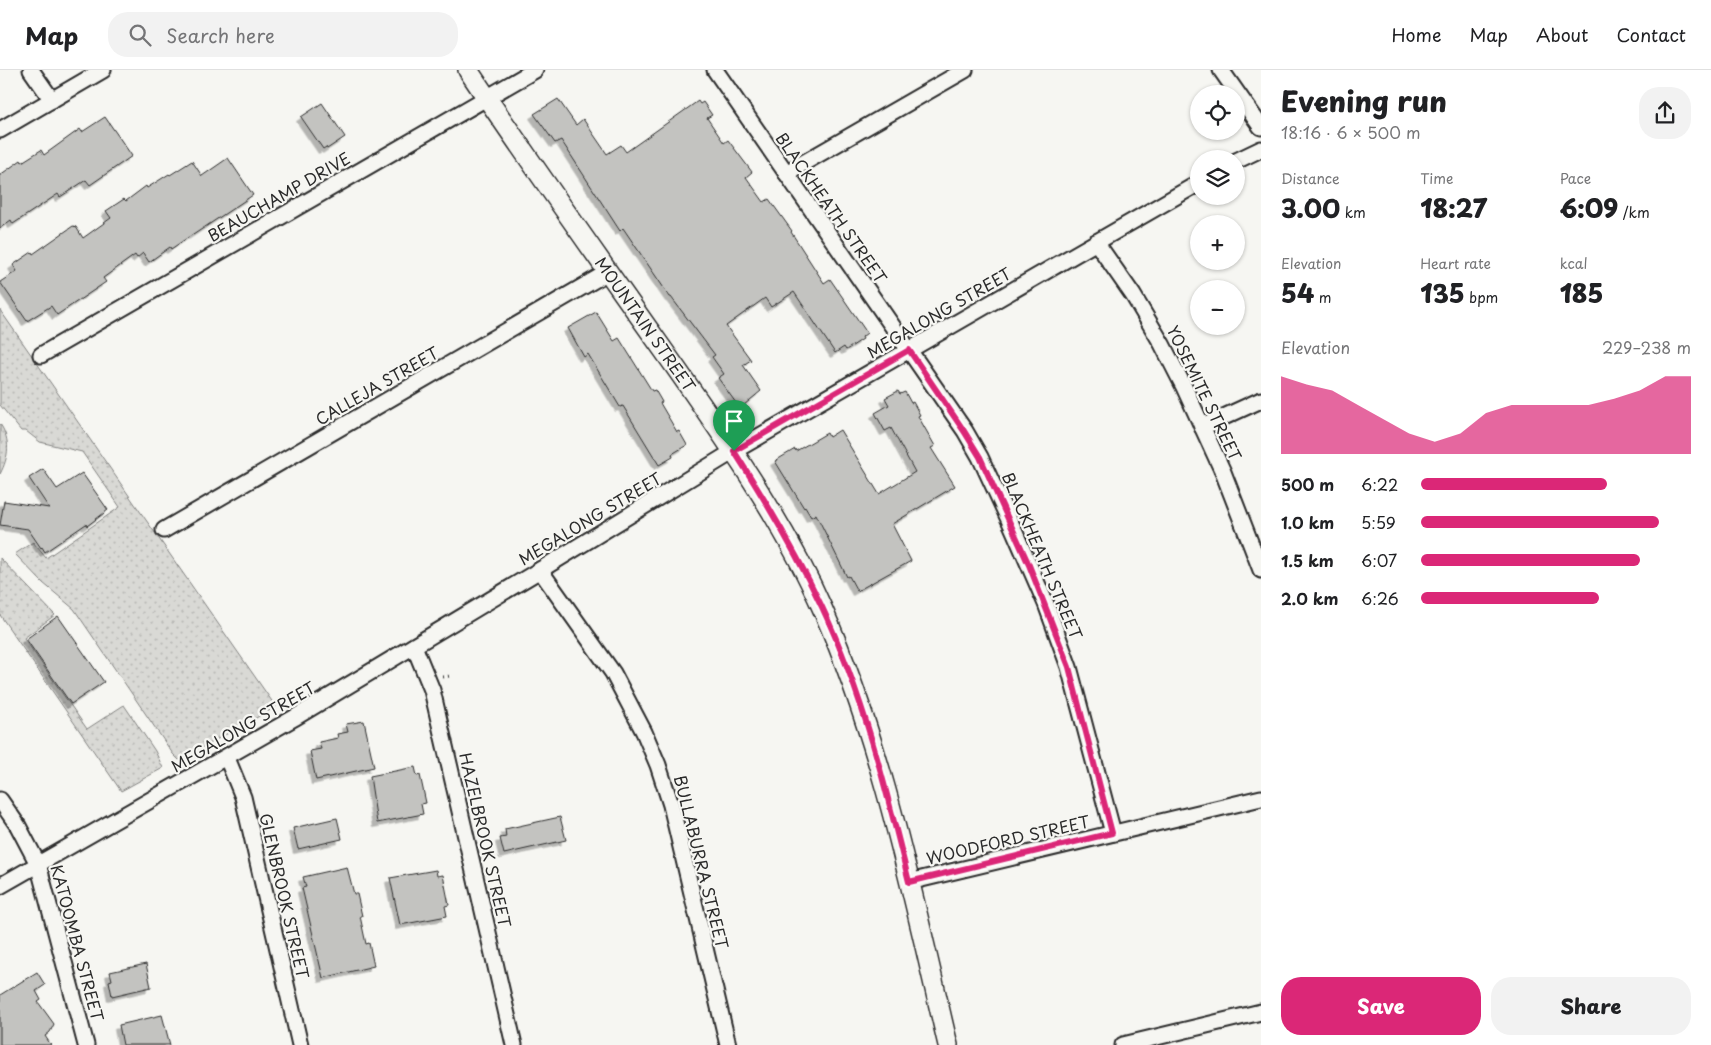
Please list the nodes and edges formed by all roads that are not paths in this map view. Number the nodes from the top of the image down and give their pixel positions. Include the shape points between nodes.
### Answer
1 (31, 70) edge
2 (103, 70) edge
3 (468, 70) edge
4 (535, 70) edge
5 (715, 70) edge
6 (965, 70) edge
7 (1221, 70) edge
8 (487, 98) junction
9 (52, 100) junction
10 (1261, 127) edge
11 (0, 130) edge
12 (1261, 149) edge
13 (1245, 157) edge
14 (786, 173) junction
15 (1190, 188) edge
16 (1096, 242) junction
17 (608, 272) junction
18 (909, 350) junction
19 (41, 355) dead end
20 (1261, 400) edge
21 (1202, 427) junction
22 (734, 451) junction
23 (164, 530) dead end
24 (540, 570) junction
25 (1261, 570) edge
26 (414, 646) junction
27 (227, 758) junction
28 (1261, 798) edge
29 (0, 800) edge
30 (1112, 833) junction
31 (38, 864) junction
32 (909, 882) junction
33 (0, 886) edge
34 (1261, 1012) edge
35 (86, 1045) edge
36 (300, 1045) edge
37 (514, 1045) edge
38 (728, 1045) edge
39 (948, 1045) edge
40 (1123, 1045) edge

1 - 9 street
2 - 9 street
3 - 8 street, MOUNTAIN STREET
4 - 8 street, BEAUCHAMP DRIVE
5 - 14 street, BLACKHEATH STREET
6 - 14 street
7 - 10 street
8 - 17 street, MOUNTAIN STREET
8 - 19 street, BEAUCHAMP DRIVE
9 - 11 street
12 - 13 street
14 - 18 street, BLACKHEATH STREET
15 - 16 street, MEGALONG STREET
16 - 18 street, MEGALONG STREET
16 - 21 street, YOSEMITE STREET via 1162,344
17 - 22 street, MOUNTAIN STREET
17 - 23 street, CALLEJA STREET
18 - 22 street, MEGALONG STREET
18 - 30 street, BLACKHEATH STREET via 980,457 1042,596 1069,667
20 - 21 street
21 - 25 street, YOSEMITE STREET
22 - 24 street, MEGALONG STREET
22 - 32 street, MOUNTAIN STREET via 794,550 844,661 883,775
24 - 26 street, MEGALONG STREET
24 - 38 street, BULLABURRA STREET via 613,673 658,765 671,805
26 - 27 street, MEGALONG STREET
26 - 37 street, HAZELBROOK STREET via 432,690
27 - 31 street, MEGALONG STREET
27 - 36 street, GLENBROOK STREET via 243,797
28 - 30 street, WOODFORD STREET
29 - 31 street, KATOOMBA STREET
30 - 32 street, WOODFORD STREET
31 - 33 street, MEGALONG STREET
31 - 35 street, KATOOMBA STREET
32 - 39 street, MOUNTAIN STREET
34 - 40 street

